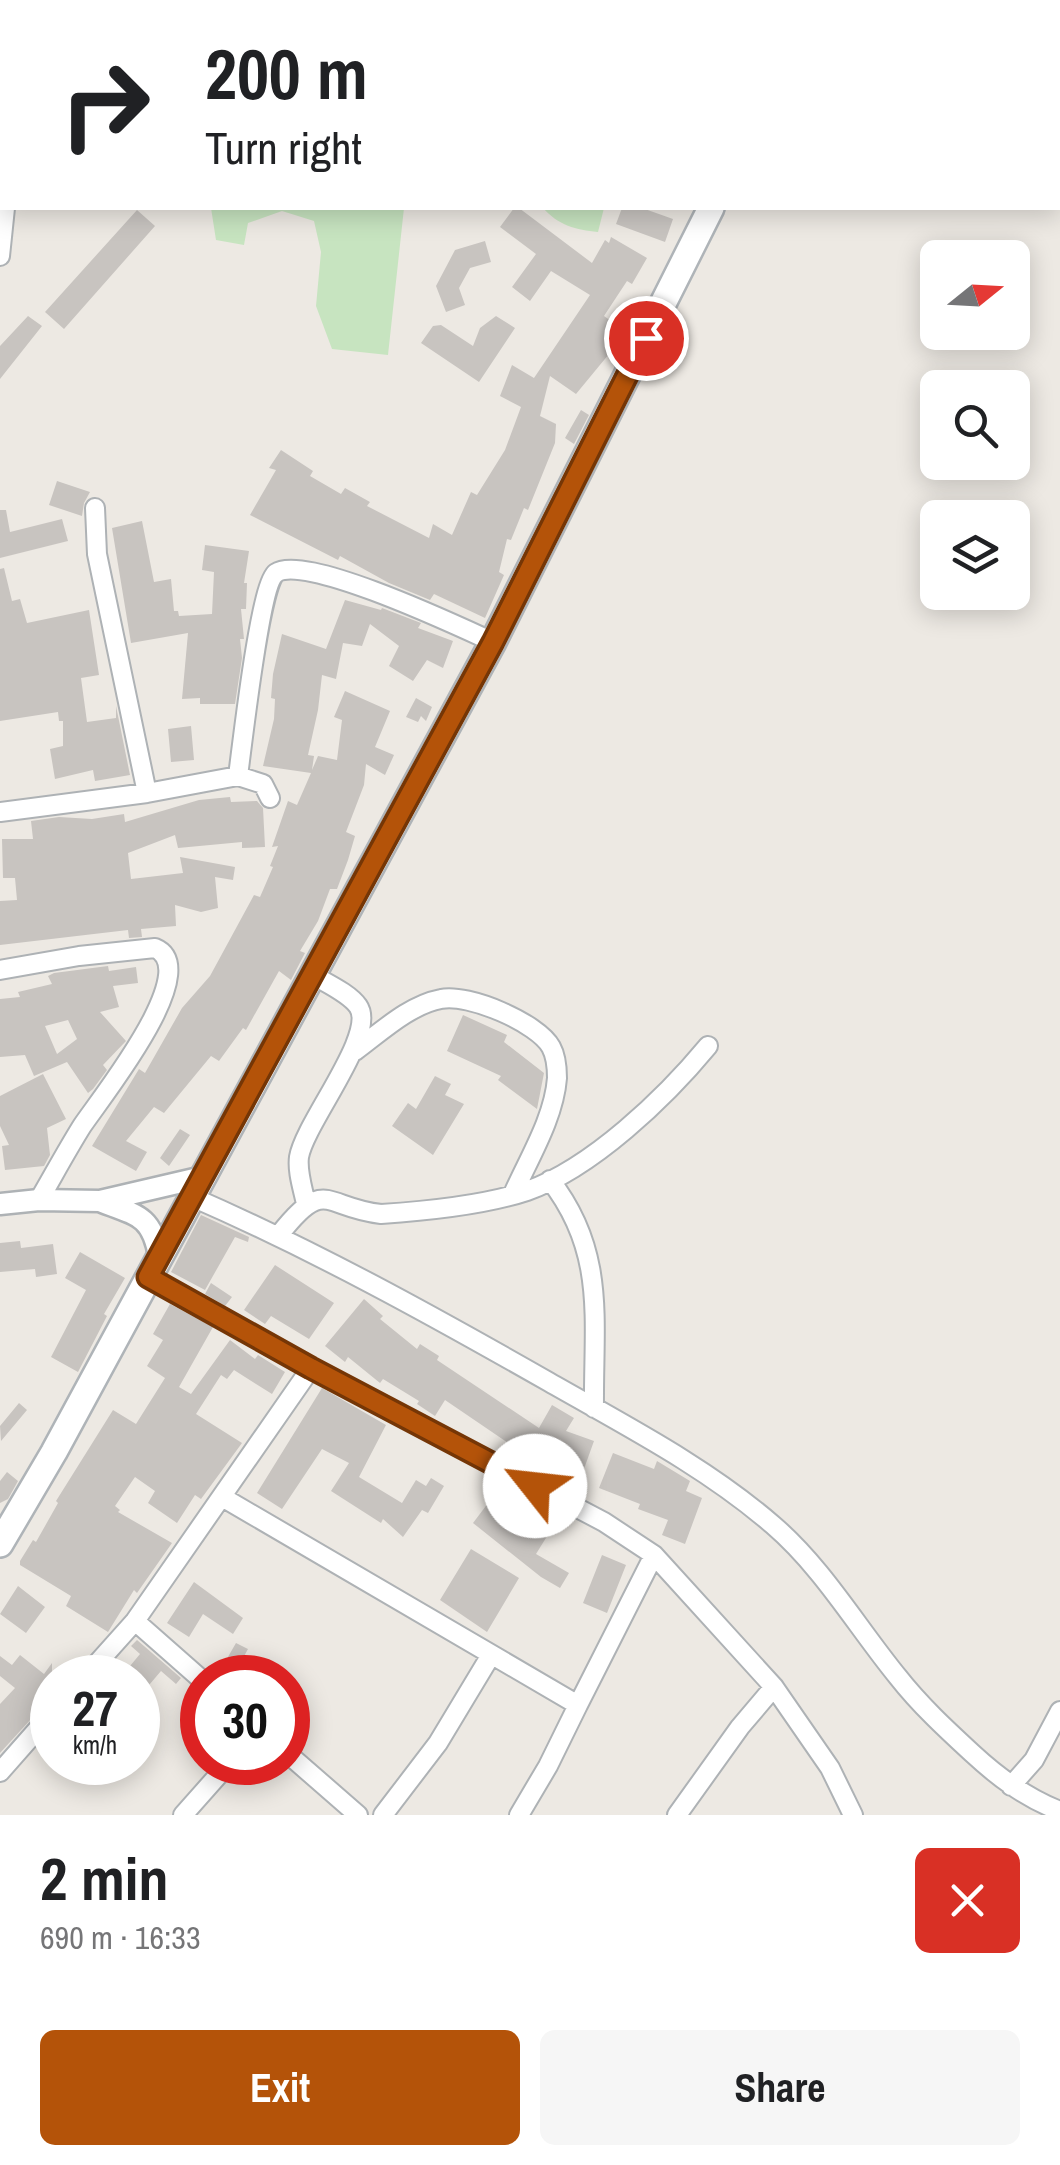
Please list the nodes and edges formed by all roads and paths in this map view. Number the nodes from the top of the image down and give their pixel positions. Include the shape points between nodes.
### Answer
1 (5, 210) edge
2 (710, 210) edge
3 (0, 256) edge
4 (94, 508) dead end
5 (493, 642) junction
6 (238, 776) junction
7 (147, 793) junction
8 (270, 798) dead end
9 (0, 812) edge
10 (0, 970) edge
11 (313, 975) junction
12 (708, 1046) dead end
13 (355, 1050) junction
14 (550, 1180) junction
15 (198, 1187) junction
16 (513, 1194) junction
17 (39, 1200) junction
18 (100, 1201) junction
19 (0, 1204) edge
20 (306, 1204) junction
21 (279, 1235) junction
22 (154, 1266) junction
23 (311, 1368) junction
24 (594, 1408) junction
25 (222, 1498) junction
26 (0, 1544) edge
27 (654, 1555) junction
28 (135, 1621) junction
29 (105, 1655) edge
30 (492, 1655) junction
31 (180, 1661) edge
32 (774, 1687) junction
33 (578, 1704) junction
34 (1060, 1711) edge
35 (30, 1738) edge
36 (0, 1772) edge
37 (310, 1773) edge
38 (210, 1785) edge
39 (1011, 1786) junction
40 (1060, 1811) edge
41 (183, 1815) edge
42 (358, 1815) edge
43 (383, 1815) edge
44 (519, 1815) edge
45 (677, 1815) edge
46 (853, 1815) edge

1 - 3 street
2 - 5 main road
4 - 7 street via 96,554
5 - 6 street via 343,579 290,568 276,572 256,649
5 - 11 main road
6 - 7 street
6 - 8 street via 263,784
7 - 9 street
10 - 17 street via 156,948 169,959 162,1001 137,1048
11 - 13 street via 358,1005
11 - 15 main road
12 - 14 street via 647,1112
13 - 16 street via 442,998 475,1001 543,1037 552,1048 557,1080
13 - 20 street via 306,1135 299,1169
14 - 16 street
14 - 24 street via 576,1216 592,1260
15 - 18 street
15 - 21 street
15 - 22 main road
16 - 20 street via 381,1214 334,1200
17 - 18 street
17 - 19 street
18 - 22 street via 148,1222 156,1239
20 - 21 street
21 - 24 street
22 - 23 street
22 - 26 main road
23 - 25 street
23 - 27 street via 604,1522
24 - 39 street via 776,1526 922,1706
25 - 28 street
25 - 30 street
27 - 32 street
27 - 33 street
28 - 29 street
28 - 31 street
30 - 33 street
30 - 43 street
32 - 45 street
32 - 46 street via 830,1768
33 - 44 street
34 - 39 street via 1034,1760
35 - 36 street
37 - 42 street
38 - 41 street
39 - 40 street

